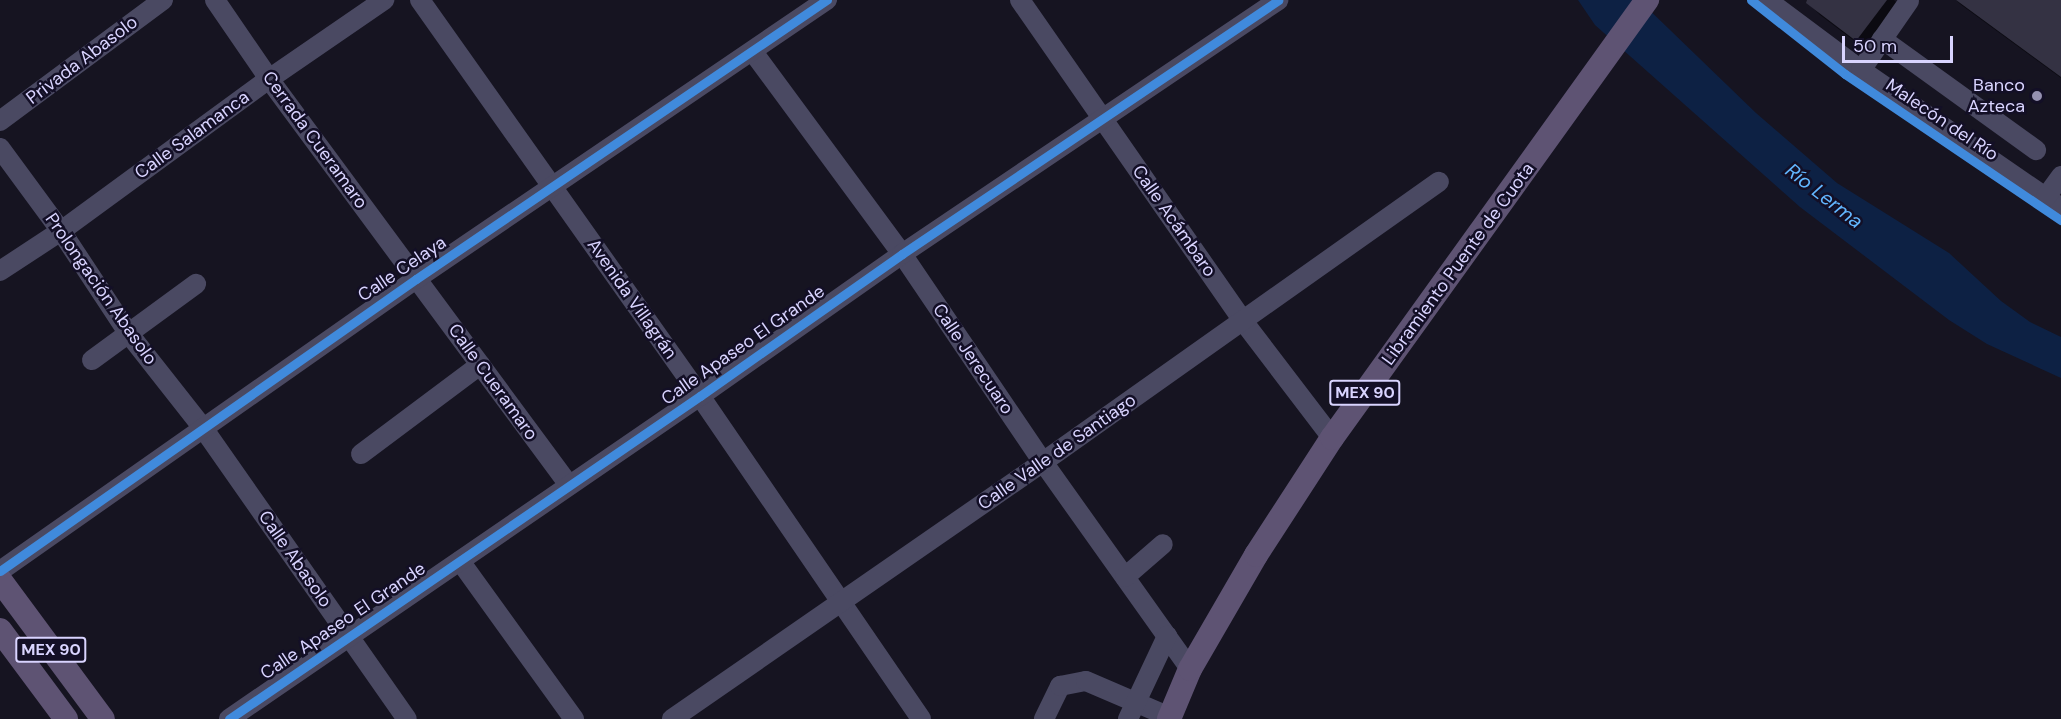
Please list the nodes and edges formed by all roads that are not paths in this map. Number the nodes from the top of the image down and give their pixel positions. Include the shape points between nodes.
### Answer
1 (163, 0) edge
2 (215, 0) edge
3 (384, 0) edge
4 (420, 0) edge
5 (827, 0) edge
6 (1020, 0) edge
7 (1278, 0) edge
8 (1647, 0) edge
9 (1767, 0) edge
10 (1909, 0) edge
11 (1882, 39) junction
12 (753, 52) junction
13 (1861, 70) junction
14 (269, 79) junction
15 (1103, 119) junction
16 (0, 121) edge
17 (0, 148) edge
18 (2036, 150) dead end
19 (2061, 176) edge
20 (1439, 182) dead end
21 (553, 187) junction
22 (2053, 203) edge
23 (61, 231) junction
24 (902, 254) junction
25 (0, 271) edge
26 (416, 279) junction
27 (196, 284) dead end
28 (1243, 321) junction
29 (129, 334) junction
30 (92, 360) dead end
31 (480, 365) junction
32 (700, 396) junction
33 (203, 428) junction
34 (1332, 438) junction
35 (361, 454) dead end
36 (1043, 462) junction
37 (569, 485) junction
38 (1163, 544) dead end
39 (460, 561) junction
40 (0, 571) edge
41 (1125, 578) junction
42 (0, 580) edge
43 (841, 600) junction
44 (0, 630) edge
45 (40, 635) junction
46 (349, 635) junction
47 (1167, 636) junction
48 (18, 654) junction
49 (1190, 669) junction
50 (1131, 710) edge
51 (1169, 718) edge
52 (66, 719) edge
53 (103, 719) edge
54 (229, 719) edge
55 (407, 719) edge
56 (574, 719) edge
57 (672, 719) edge
58 (921, 719) edge
59 (1044, 719) edge

1 - 16 street, Privada Abasolo
2 - 14 street, Cerrada Cueramaro
3 - 14 street, Calle Salamanca
4 - 21 street, Avenida Villagrán
5 - 12 street, Calle Celaya
6 - 15 street, Calle Acámbaro
7 - 15 street, Calle Apaseo El Grande
8 - 34 main road, Libramiento Puente de Cuota / MEX 90
9 - 13 street, Malecón del Río
10 - 11 street
11 - 13 street
11 - 18 street
12 - 21 street, Calle Celaya
12 - 24 street, Calle Jerecuaro
13 - 22 street, Malecón del Río
14 - 23 street, Calle Salamanca
14 - 26 street, Cerrada Cueramaro
15 - 24 street, Calle Apaseo El Grande
15 - 28 street, Calle Acámbaro
17 - 23 street, Prolongación Abasolo
19 - 22 street
20 - 28 street, Calle Valle de Santiago
21 - 26 street, Calle Celaya
21 - 32 street, Avenida Villagrán
23 - 25 street, Calle Salamanca
23 - 29 street, Prolongación Abasolo
24 - 32 street, Calle Apaseo El Grande
24 - 36 street, Calle Jerecuaro
26 - 31 street, Calle Cueramaro
26 - 33 street, Calle Celaya
27 - 29 street
28 - 34 street, Calle Acámbaro
28 - 36 street, Calle Valle de Santiago
29 - 30 street
29 - 33 street, Prolongación Abasolo
31 - 35 street
31 - 37 street, Calle Cueramaro
32 - 37 street, Calle Apaseo El Grande
32 - 43 street, Avenida Villagrán
33 - 40 street, Calle Celaya
33 - 46 street, Calle Abasolo
34 - 49 main road, Libramiento Puente de Cuota / MEX 90 via 1256,555
36 - 41 street, Calle Jerecuaro
36 - 43 street, Calle Valle de Santiago
37 - 39 street, Calle Apaseo El Grande
38 - 41 street
39 - 46 street, Calle Apaseo El Grande
39 - 56 street
41 - 47 street, Calle Jerecuaro
42 - 45 main road, MEX 90
43 - 57 street, Calle Valle de Santiago
43 - 58 street, Avenida Villagrán
44 - 48 main road, MEX 90
45 - 48 main road
45 - 53 main road, MEX 90
46 - 54 street, Calle Apaseo El Grande
46 - 55 street, Calle Abasolo
47 - 49 street, Calle Jerecuaro
47 - 50 street
48 - 52 main road, MEX 90
49 - 51 main road, Libramiento Puente de Cuota / MEX 90
50 - 51 street
50 - 59 street via 1086,681 1060,686

